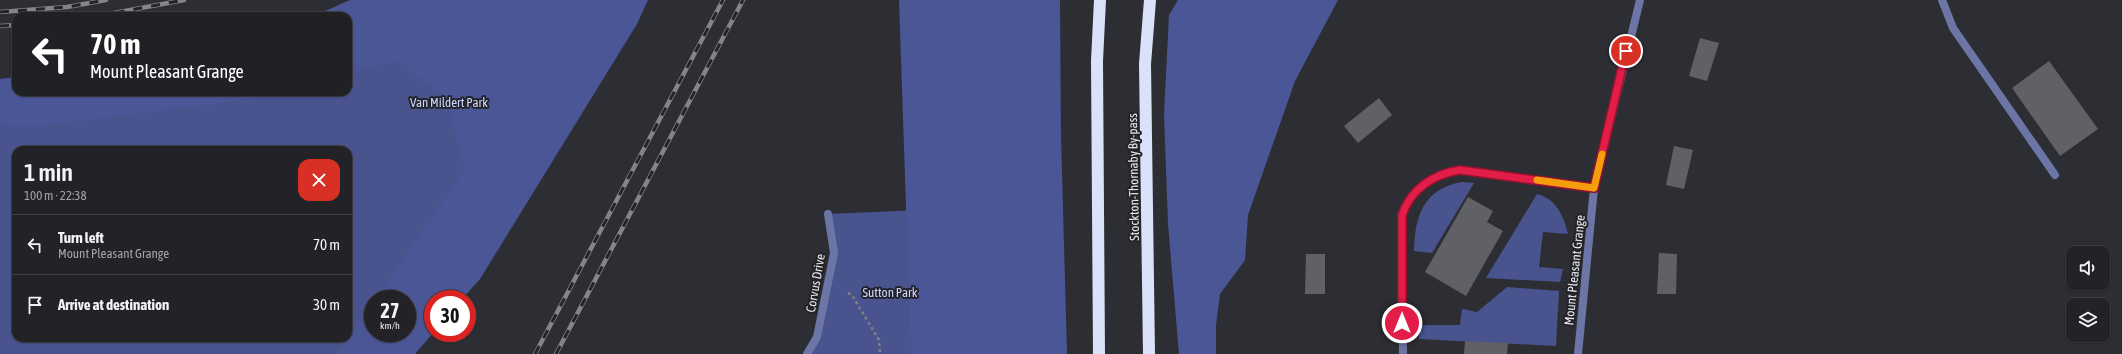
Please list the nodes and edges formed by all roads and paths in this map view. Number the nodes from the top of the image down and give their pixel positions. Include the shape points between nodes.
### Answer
1 (1100, 0) edge
2 (1150, 0) edge
3 (1640, 0) edge
4 (1942, 0) edge
5 (2055, 175) dead end
6 (1594, 188) junction
7 (828, 214) dead end
8 (828, 282) junction
9 (807, 354) edge
10 (880, 354) edge
11 (1099, 354) edge
12 (1149, 354) edge
13 (1403, 354) edge
14 (1578, 354) edge

1 - 11 highway via 1097,61
2 - 12 highway, Stockton-Thornaby By-pass via 1145,64
3 - 6 street, Mount Pleasant Grange
4 - 5 street via 1953,28
6 - 13 street via 1460,170 1446,172 1429,180 1405,205 1402,215
6 - 14 street, Mount Pleasant Grange
7 - 8 street, Corvus Drive via 834,253
8 - 9 street, Corvus Drive via 817,337
8 - 10 path via 852,295 879,340

